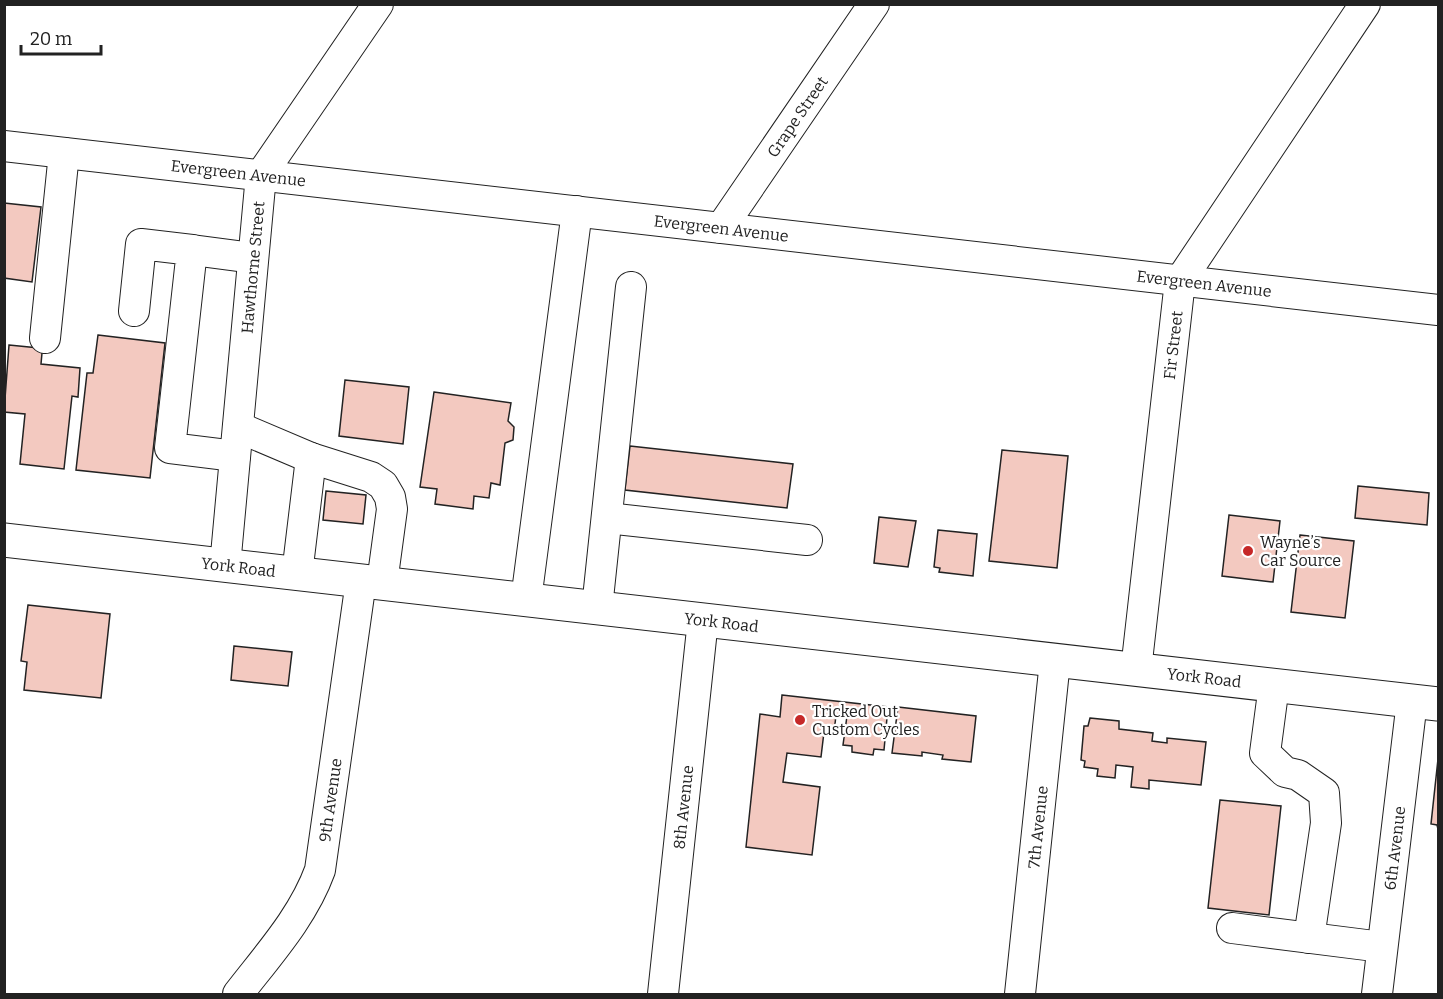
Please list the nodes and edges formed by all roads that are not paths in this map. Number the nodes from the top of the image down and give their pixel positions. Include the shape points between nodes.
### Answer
1 (378, 4) edge
2 (874, 4) edge
3 (1365, 4) edge
4 (4, 146) edge
5 (64, 153) junction
6 (261, 175) junction
7 (577, 211) junction
8 (722, 228) junction
9 (192, 250) junction
10 (253, 258) junction
11 (1180, 280) junction
12 (631, 287) dead end
13 (134, 310) dead end
14 (1438, 310) edge
15 (45, 338) dead end
16 (236, 442) junction
17 (311, 458) junction
18 (606, 518) junction
19 (807, 540) dead end
20 (7, 544) edge
21 (225, 566) junction
22 (297, 574) junction
23 (371, 582) junction
24 (526, 600) junction
25 (597, 608) junction
26 (703, 620) junction
27 (1055, 660) junction
28 (1136, 670) junction
29 (1274, 685) junction
30 (1425, 703) edge
31 (1232, 928) dead end
32 (1309, 938) junction
33 (1382, 947) junction
34 (238, 994) edge
35 (663, 994) edge
36 (1020, 994) edge
37 (1377, 994) edge

1 - 6 street, Hawthorne Street
2 - 8 street, Grape Street
3 - 11 street, Fir Street
4 - 5 street, Evergreen Avenue
5 - 6 street, Evergreen Avenue
5 - 15 street
6 - 7 street, Evergreen Avenue
6 - 10 street, Hawthorne Street
7 - 8 street, Evergreen Avenue
7 - 24 street
8 - 11 street, Evergreen Avenue
9 - 10 street
9 - 13 street via 141,244
9 - 16 street, 9th Avenue via 170,448
10 - 16 street, Hawthorne Street
11 - 14 street, Evergreen Avenue
11 - 28 street, Fir Street
12 - 18 street
16 - 17 street, 9th Avenue
16 - 21 street, Hawthorne Street
17 - 22 street
17 - 23 street, 9th Avenue via 371,477 383,485 390,497 392,509
18 - 19 street
18 - 25 street
20 - 21 highway, York Road
21 - 22 highway, York Road
22 - 23 highway, York Road
23 - 24 highway, York Road
23 - 34 street, 9th Avenue via 320,870 297,917
24 - 25 highway, York Road
25 - 26 highway, York Road
26 - 27 highway, York Road
26 - 35 street, 8th Avenue
27 - 28 highway, York Road
27 - 36 street, 7th Avenue
28 - 29 highway, York Road
29 - 30 highway, York Road
29 - 32 street via 1265,753 1285,772 1298,775 1324,794 1326,824
30 - 33 street, 6th Avenue
31 - 32 street
32 - 33 street
33 - 37 street, 6th Avenue

